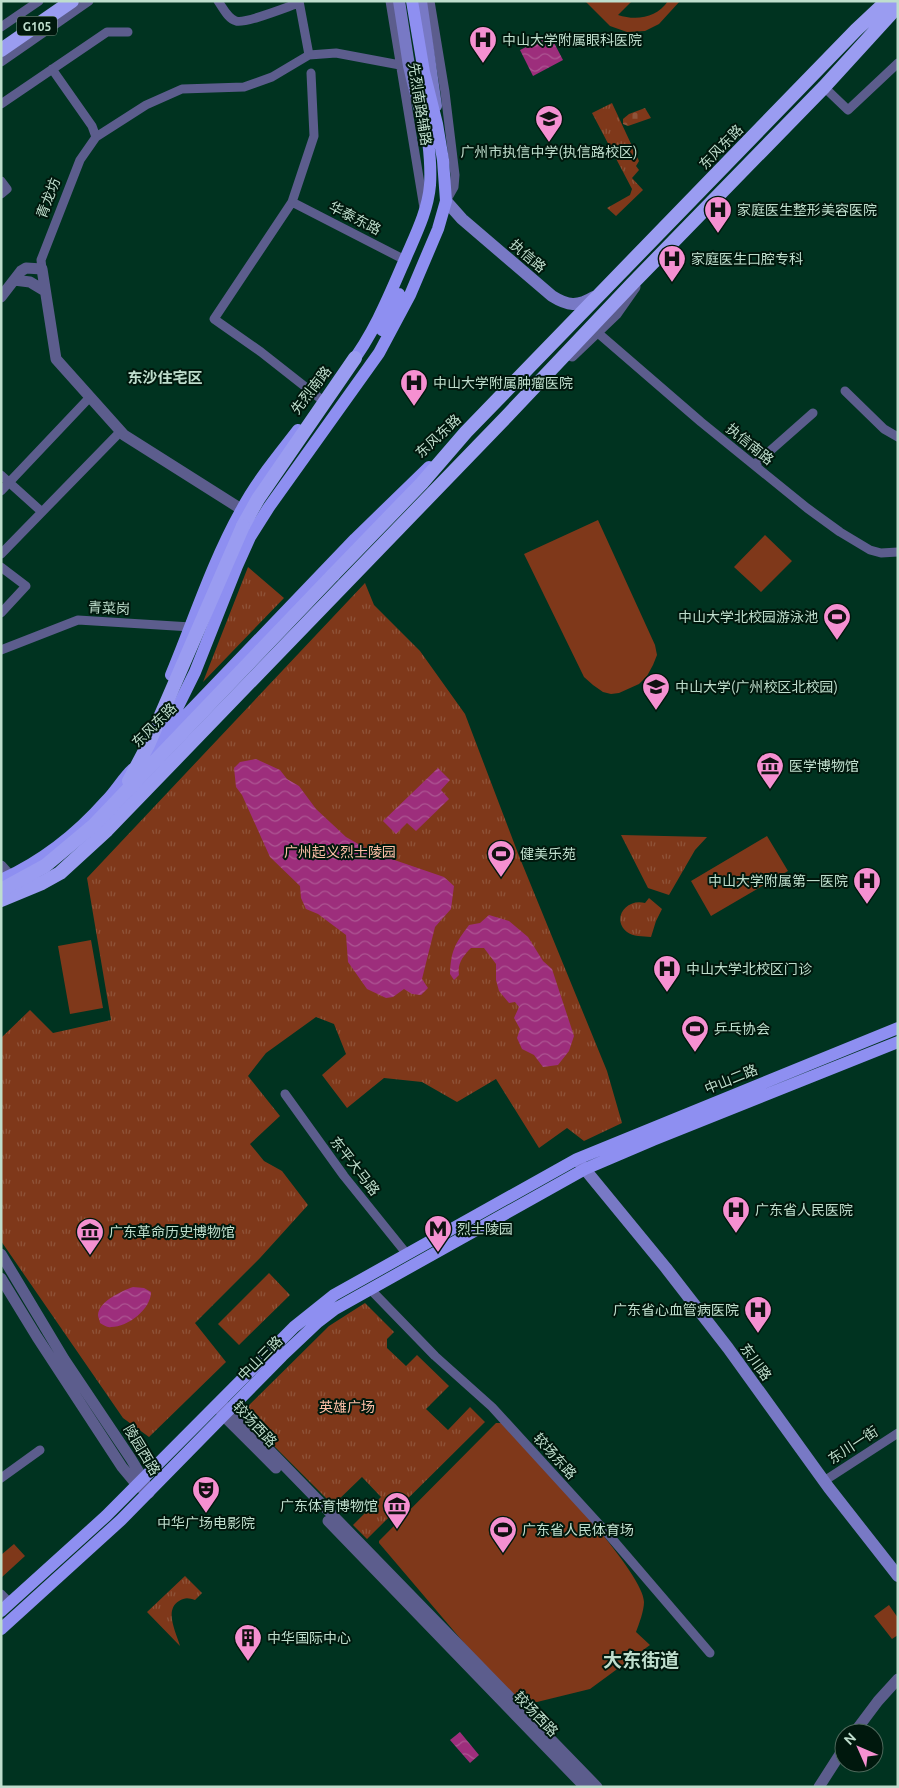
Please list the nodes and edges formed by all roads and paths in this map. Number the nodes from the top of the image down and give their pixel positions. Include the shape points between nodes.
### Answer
1 (39, 1) edge
2 (57, 1) edge
3 (72, 1) edge
4 (89, 1) edge
5 (218, 1) edge
6 (390, 1) edge
7 (399, 1) edge
8 (406, 1) edge
9 (412, 1) edge
10 (421, 1) edge
11 (430, 1) edge
12 (880, 1) edge
13 (887, 1) edge
14 (299, 2) edge
15 (898, 6) edge
16 (898, 14) edge
17 (1, 27) edge
18 (414, 27) junction
19 (856, 30) junction
20 (128, 32) dead end
21 (1, 40) edge
22 (868, 41) junction
23 (1, 50) edge
24 (309, 55) junction
25 (1, 62) edge
26 (898, 63) edge
27 (400, 64) junction
28 (52, 69) junction
29 (311, 73) dead end
30 (824, 87) junction
31 (429, 96) junction
32 (1, 104) edge
33 (424, 118) junction
34 (437, 124) junction
35 (96, 137) junction
36 (1, 181) edge
37 (1, 194) edge
38 (292, 202) junction
39 (446, 202) junction
40 (424, 211) junction
41 (405, 260) junction
42 (42, 269) junction
43 (646, 270) junction
44 (14, 280) junction
45 (44, 291) junction
46 (601, 294) junction
47 (1, 297) edge
48 (598, 333) junction
49 (355, 358) junction
50 (530, 391) junction
51 (845, 391) dead end
52 (90, 397) junction
53 (322, 400) junction
54 (343, 405) junction
55 (813, 413) dead end
56 (121, 431) junction
57 (466, 432) junction
58 (898, 437) edge
59 (754, 465) junction
60 (1, 475) edge
61 (10, 482) junction
62 (1, 491) edge
63 (241, 509) junction
64 (42, 512) junction
65 (898, 552) edge
66 (1, 554) edge
67 (1, 567) edge
68 (1, 613) edge
69 (191, 626) junction
70 (1, 650) edge
71 (179, 657) junction
72 (198, 663) junction
73 (161, 741) junction
74 (181, 755) junction
75 (126, 776) junction
76 (119, 798) junction
77 (119, 817) junction
78 (1, 866) edge
79 (6, 878) edge
80 (42, 883) junction
81 (1, 890) edge
82 (1, 900) edge
83 (1, 907) edge
84 (898, 1028) edge
85 (889, 1041) edge
86 (285, 1094) dead end
87 (577, 1159) junction
88 (585, 1169) junction
89 (1, 1254) edge
90 (406, 1254) junction
91 (1, 1278) edge
92 (370, 1288) junction
93 (217, 1403) junction
94 (227, 1413) junction
95 (898, 1433) edge
96 (40, 1450) dead end
97 (1, 1478) edge
98 (824, 1481) junction
99 (140, 1482) junction
100 (149, 1493) junction
101 (898, 1576) edge
102 (4, 1603) edge
103 (1, 1629) edge
104 (710, 1653) dead end
105 (898, 1679) edge
106 (861, 1723) edge
107 (834, 1764) edge
108 (585, 1787) edge
109 (597, 1787) edge
110 (820, 1787) edge

1 - 17 street
2 - 21 highway, G105
3 - 23 highway, G105
4 - 25 street
5 - 14 street via 228,15 239,22 253,20
6 - 27 street, 先烈南路辅路
7 - 33 main road via 414,90
8 - 18 main road, 先烈南路
9 - 18 main road, 先烈南路
10 - 34 main road via 435,89
11 - 39 street via 455,175 454,186
12 - 19 street
13 - 19 highway, 东风东路
14 - 24 street
15 - 22 highway
16 - 22 street
18 - 31 main road, 先烈南路
18 - 33 main road, 先烈南路
19 - 46 highway, 东风东路
20 - 28 street via 107,32
22 - 30 highway
24 - 27 street, 青龙坊 via 336,53
24 - 35 street, 青龙坊 via 272,78 244,87 182,89 146,105
26 - 30 street via 848,110
27 - 40 street, 先烈南路辅路
28 - 32 street
28 - 35 street via 92,126
29 - 38 street via 314,136
30 - 43 highway
31 - 34 main road, 先烈南路
31 - 54 main road, 先烈南路 via 438,173 434,205 388,320
33 - 40 main road, 先烈南路 via 430,183
34 - 39 main road, 先烈南路
35 - 42 street, 青龙坊 via 80,160 41,260
36 - 37 street via 7,189
38 - 41 street, 华泰东路
38 - 53 street via 214,319
39 - 46 main road, 执信路 via 552,296 567,304 578,304
39 - 54 main road, 先烈南路 via 438,229 401,312 379,353
40 - 41 main road, 先烈南路
41 - 49 main road, 先烈南路
42 - 44 street via 26,268
42 - 45 street, 青龙坊
43 - 48 street via 624,304
43 - 50 highway
44 - 45 street via 30,282
44 - 47 street
45 - 52 street, 青龙坊 via 56,359
46 - 57 highway, 东风东路
48 - 50 street
48 - 59 street, 执信南路
49 - 53 main road, 先烈南路
49 - 76 highway, bridge via 242,526 152,737
50 - 74 highway
51 - 58 street via 884,429
52 - 56 street, 青龙坊
52 - 61 street
53 - 63 main road, 先烈南路
54 - 72 main road, 先烈南路 via 250,537
55 - 59 street
56 - 63 street, 青龙坊
56 - 64 street
57 - 73 main road, 东风东路 via 355,539
57 - 76 highway, bridge via 422,483
59 - 65 street, 执信南路 via 855,542 875,552
60 - 61 street
61 - 62 street
61 - 64 street
63 - 69 main road, 先烈南路
64 - 66 street
67 - 68 street via 26,586
69 - 70 street, 青菜岗 via 78,620
69 - 71 main road, 先烈南路
71 - 72 main road via 180,663 190,667
71 - 75 main road, 先烈南路
72 - 73 main road, 先烈南路
73 - 75 main road, 东风东路
73 - 77 main road, 先烈南路
74 - 77 highway
74 - 83 highway via 71,874 44,890
75 - 79 main road, 东风东路 via 107,801 72,836 41,860
76 - 81 highway, bridge via 94,825 45,866
77 - 80 highway via 66,868
78 - 79 street
79 - 80 street
80 - 82 highway
84 - 85 main road, 中山二路
85 - 87 main road, 中山二路
85 - 88 main road, 中山二路
86 - 90 street, 东平大马路
87 - 88 main road, 东川路
87 - 90 main road, 中山三路
88 - 92 main road, 中山三路
88 - 98 main road, 东川路 via 728,1348
89 - 99 street, 陵园西路
90 - 93 main road, 中山三路 via 314,1309
91 - 99 street, 陵园西路 via 122,1467
92 - 94 main road, 中山三路 via 318,1322
92 - 104 street, 较场东路 via 435,1356 492,1407 608,1534
93 - 94 street, 较场西路
93 - 99 main road, 中山三路
94 - 100 main road, 中山三路
94 - 108 street, 较场西路
94 - 109 street, 较场西路
95 - 98 street, 东川一街
96 - 97 street
98 - 101 main road, 东川路
99 - 100 street, 陵园西路
99 - 102 main road, 中山三路 via 90,1531
100 - 103 main road, 中山三路
105 - 106 street
107 - 110 street

